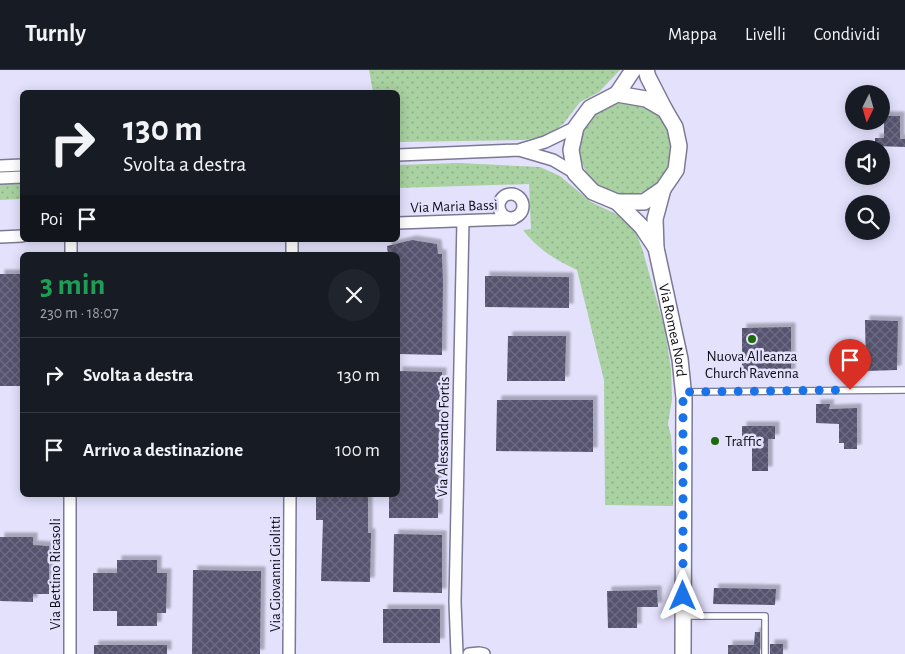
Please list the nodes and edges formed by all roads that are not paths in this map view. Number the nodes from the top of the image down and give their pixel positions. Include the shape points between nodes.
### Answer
1 (633, 70) edge
2 (646, 70) edge
3 (617, 94) junction
4 (665, 110) junction
5 (576, 127) junction
6 (519, 150) junction
7 (400, 155) edge
8 (0, 166) edge
9 (20, 166) edge
10 (0, 171) edge
11 (20, 171) edge
12 (575, 172) junction
13 (20, 177) edge
14 (0, 178) edge
15 (663, 189) junction
16 (617, 202) junction
17 (512, 218) dead end
18 (463, 221) junction
19 (400, 223) edge
20 (20, 236) edge
21 (0, 237) edge
22 (656, 248) junction
23 (905, 390) edge
24 (683, 392) junction
25 (70, 497) edge
26 (290, 497) edge
27 (683, 616) junction
28 (70, 654) edge
29 (290, 654) edge
30 (456, 654) edge
31 (469, 654) edge
32 (484, 654) edge
33 (683, 654) edge
34 (765, 654) edge

1 - 3 main road
2 - 4 main road
3 - 4 main road via 646,99
3 - 5 main road via 590,108
4 - 15 main road via 680,146 676,170
5 - 6 street
5 - 12 main road via 571,150
6 - 7 street
6 - 12 street via 553,160
8 - 9 street
10 - 11 street
12 - 16 main road via 593,192
13 - 14 street
15 - 16 main road via 644,202
15 - 22 main road, Via Romea Nord via 655,219
16 - 22 main road, Via Romea Nord via 642,227
17 - 18 street, Via Maria Bassi
18 - 19 street, Via Maria Bassi
18 - 30 street, Via Alessandro Fortis
20 - 21 street
22 - 24 main road, Via Romea Nord via 680,359
23 - 24 lane
24 - 27 main road, Via Romea Nord
25 - 28 street, Via Bettino Ricasoli
26 - 29 street, Via Giovanni Giolitti
27 - 33 main road, Via Romea Nord
27 - 34 lane via 765,616
31 - 32 street

